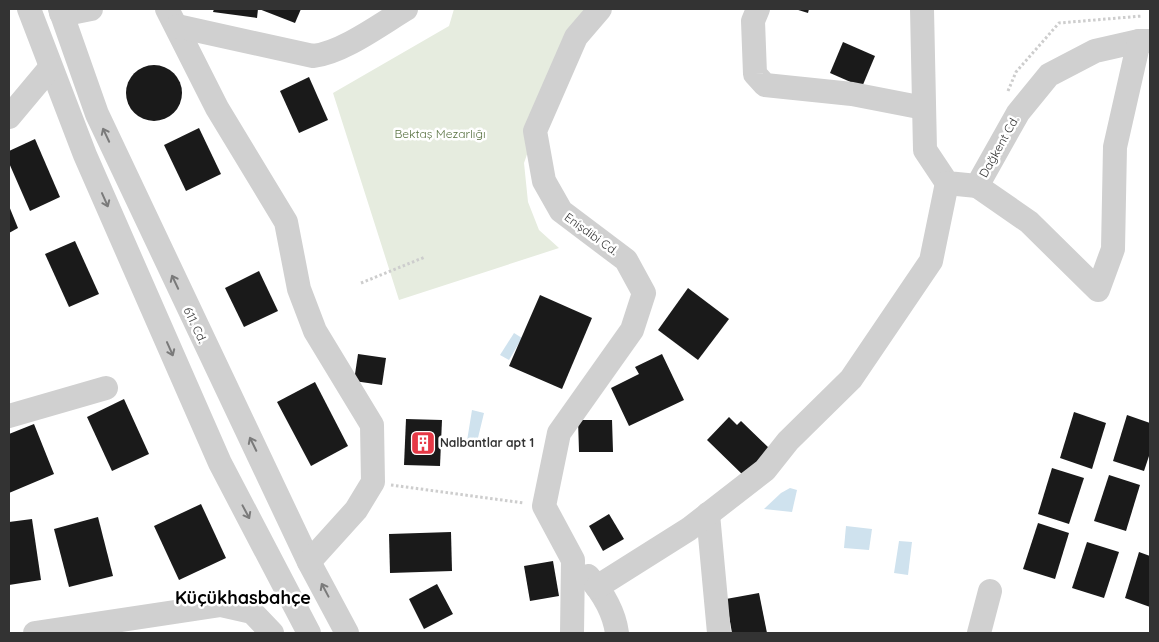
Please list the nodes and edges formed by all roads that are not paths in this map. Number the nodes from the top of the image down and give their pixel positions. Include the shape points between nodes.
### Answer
1 (29, 9) edge
2 (91, 9) edge
3 (406, 9) edge
4 (600, 9) edge
5 (758, 9) edge
6 (922, 9) edge
7 (60, 11) edge
8 (172, 17) edge
9 (1145, 41) edge
10 (50, 68) junction
11 (924, 108) junction
12 (9, 117) edge
13 (947, 183) junction
14 (977, 186) junction
15 (106, 388) dead end
16 (9, 416) edge
17 (708, 514) junction
18 (574, 560) junction
19 (309, 562) junction
20 (283, 583) junction
21 (597, 587) junction
22 (990, 591) dead end
23 (35, 633) edge
24 (272, 633) edge
25 (286, 633) edge
26 (309, 633) edge
27 (348, 633) edge
28 (572, 633) edge
29 (617, 633) edge
30 (719, 633) edge
31 (978, 633) edge

1 - 10 street
2 - 7 street via 71,13
3 - 8 street via 338,49 313,56
4 - 18 street, Enişdibi Cd. via 576,37 535,131 544,181 561,211 626,260 644,293 632,330 558,432 544,506
5 - 11 street via 753,21 755,74 765,85 852,94
6 - 11 street
19 -> 7 street, 611. Cd. via 97,114
8 - 19 street via 217,108 286,222 299,288 315,331 372,425 373,482 356,510
9 - 14 street, Dağkent Cd. via 1095,51 1049,75 1018,112
9 - 14 street via 1115,147 1113,248 1098,290 1029,222
10 - 12 street
10 -> 20 street via 220,463
11 - 13 street via 925,150
13 - 14 street, Dağkent Cd.
13 - 17 street via 931,261 851,379 788,441 765,470
15 - 16 street
17 - 21 street
17 - 30 street
18 - 21 street
18 - 28 street
27 -> 19 street, 611. Cd.
20 - 25 street
20 - 26 street
21 - 29 street via 615,616
22 - 31 street
23 - 24 street via 221,605 252,612

